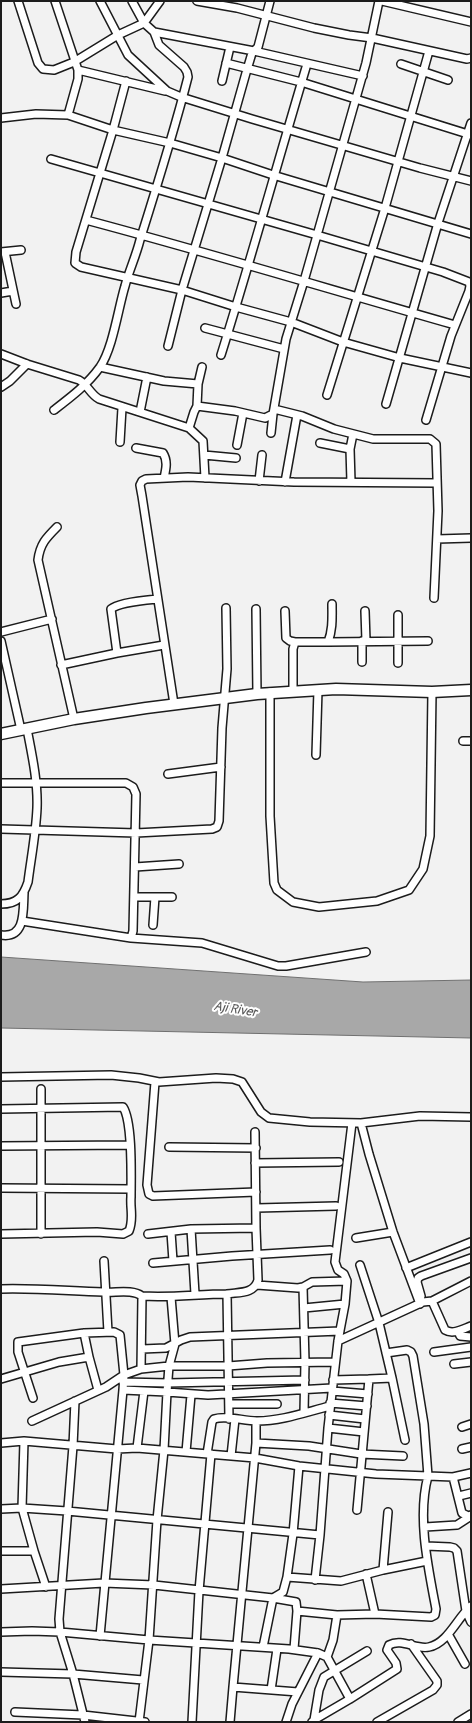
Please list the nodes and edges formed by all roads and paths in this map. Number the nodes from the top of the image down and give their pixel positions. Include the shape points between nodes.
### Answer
1 (18, 1) edge
2 (55, 1) edge
3 (100, 1) edge
4 (132, 1) edge
5 (160, 1) edge
6 (197, 1) edge
7 (270, 1) edge
8 (380, 1) edge
9 (267, 17) junction
10 (471, 22) edge
11 (144, 23) junction
12 (154, 32) junction
13 (118, 35) junction
14 (372, 38) junction
15 (230, 47) junction
16 (254, 51) junction
17 (429, 51) junction
18 (471, 58) edge
19 (74, 62) junction
20 (226, 63) junction
21 (307, 64) junction
22 (401, 64) dead end
23 (247, 68) junction
24 (78, 70) junction
25 (422, 71) junction
26 (362, 76) junction
27 (448, 80) dead end
28 (126, 81) junction
29 (222, 81) dead end
30 (301, 82) junction
31 (167, 91) junction
32 (181, 97) junction
33 (356, 100) junction
34 (235, 113) junction
35 (68, 115) junction
36 (410, 117) junction
37 (1, 118) edge
38 (471, 123) edge
39 (288, 129) junction
40 (114, 130) junction
41 (469, 135) edge
42 (170, 143) junction
43 (343, 145) junction
44 (222, 158) junction
45 (51, 159) dead end
46 (398, 161) junction
47 (101, 172) junction
48 (273, 175) junction
49 (453, 177) junction
50 (471, 181) edge
51 (156, 188) junction
52 (329, 191) junction
53 (208, 204) junction
54 (385, 208) junction
55 (86, 220) junction
56 (261, 220) junction
57 (438, 224) junction
58 (471, 234) edge
59 (142, 235) junction
60 (317, 235) junction
61 (21, 250) dead end
62 (195, 250) junction
63 (3, 252) edge
64 (370, 252) junction
65 (249, 265) junction
66 (425, 268) junction
67 (128, 277) junction
68 (304, 281) junction
69 (182, 290) junction
70 (13, 291) junction
71 (1, 293) edge
72 (356, 298) junction
73 (16, 304) dead end
74 (236, 307) junction
75 (412, 313) junction
76 (291, 322) junction
77 (455, 325) junction
78 (205, 328) dead end
79 (227, 335) junction
80 (344, 342) junction
81 (168, 346) dead end
82 (284, 349) junction
83 (1, 354) edge
84 (221, 356) dead end
85 (400, 358) junction
86 (27, 364) junction
87 (100, 367) junction
88 (202, 367) dead end
89 (442, 368) junction
90 (471, 373) edge
91 (146, 377) junction
92 (86, 384) junction
93 (198, 384) junction
94 (1, 387) edge
95 (327, 396) dead end
96 (386, 404) dead end
97 (197, 406) junction
98 (122, 408) junction
99 (54, 410) dead end
100 (140, 412) junction
101 (274, 412) junction
102 (244, 413) junction
103 (297, 415) junction
104 (426, 420) dead end
105 (189, 428) junction
106 (271, 433) dead end
107 (353, 434) junction
108 (120, 442) dead end
109 (320, 442) dead end
110 (237, 445) dead end
111 (136, 448) dead end
112 (350, 449) junction
113 (204, 455) junction
114 (262, 455) dead end
115 (236, 458) dead end
116 (164, 478) junction
117 (205, 478) junction
118 (259, 481) junction
119 (285, 482) junction
120 (350, 482) junction
121 (437, 483) junction
122 (57, 528) dead end
123 (469, 538) edge
124 (437, 539) junction
125 (434, 598) dead end
126 (157, 599) junction
127 (332, 604) dead end
128 (226, 608) dead end
129 (256, 609) dead end
130 (285, 611) dead end
131 (365, 611) dead end
132 (398, 615) dead end
133 (52, 619) junction
134 (1, 632) edge
135 (1, 641) edge
136 (364, 641) junction
137 (398, 641) junction
138 (428, 641) dead end
139 (295, 642) junction
140 (328, 642) junction
141 (164, 645) junction
142 (116, 653) junction
143 (362, 662) dead end
144 (398, 663) dead end
145 (61, 665) junction
146 (5, 670) edge
147 (293, 690) junction
148 (318, 690) junction
149 (467, 690) edge
150 (270, 692) junction
151 (437, 692) junction
152 (257, 694) junction
153 (225, 698) junction
154 (174, 704) junction
155 (74, 719) junction
156 (24, 729) junction
157 (1, 734) edge
158 (316, 755) dead end
159 (221, 767) junction
160 (168, 774) dead end
161 (1, 782) edge
162 (36, 782) junction
163 (1, 829) edge
164 (35, 829) junction
165 (136, 833) junction
166 (179, 864) dead end
167 (135, 867) junction
168 (24, 893) junction
169 (134, 897) junction
170 (155, 897) junction
171 (172, 897) dead end
172 (1, 904) edge
173 (22, 921) junction
174 (153, 924) dead end
175 (1, 935) edge
176 (131, 938) junction
177 (366, 952) dead end
178 (1, 1076) edge
179 (155, 1082) junction
180 (41, 1089) dead end
181 (1, 1109) edge
182 (42, 1109) junction
183 (471, 1117) edge
184 (352, 1123) junction
185 (361, 1123) junction
186 (255, 1132) dead end
187 (42, 1145) junction
188 (130, 1145) junction
189 (1, 1146) edge
190 (169, 1147) dead end
191 (256, 1148) junction
192 (339, 1162) dead end
193 (255, 1163) junction
194 (1, 1188) edge
195 (42, 1189) junction
196 (131, 1189) junction
197 (256, 1192) junction
198 (336, 1206) dead end
199 (256, 1208) junction
200 (256, 1228) junction
201 (191, 1229) junction
202 (171, 1232) junction
203 (393, 1232) junction
204 (1, 1234) edge
205 (41, 1234) junction
206 (148, 1234) dead end
207 (356, 1238) dead end
208 (471, 1242) edge
209 (330, 1250) dead end
210 (257, 1254) junction
211 (471, 1258) edge
212 (193, 1259) junction
213 (104, 1261) dead end
214 (173, 1261) junction
215 (153, 1263) dead end
216 (360, 1265) dead end
217 (406, 1268) junction
218 (347, 1281) junction
219 (471, 1281) edge
220 (257, 1285) junction
221 (303, 1287) junction
222 (1, 1289) edge
223 (105, 1292) junction
224 (195, 1294) junction
225 (227, 1294) junction
226 (142, 1296) junction
227 (171, 1297) junction
228 (432, 1301) junction
229 (422, 1303) junction
230 (345, 1304) junction
231 (304, 1308) junction
232 (379, 1323) junction
233 (471, 1326) edge
234 (304, 1331) junction
235 (340, 1331) junction
236 (458, 1331) junction
237 (84, 1332) junction
238 (108, 1332) junction
239 (228, 1335) junction
240 (471, 1337) edge
241 (338, 1340) junction
242 (174, 1344) junction
243 (471, 1347) edge
244 (142, 1349) junction
245 (434, 1352) dead end
246 (386, 1353) junction
247 (89, 1357) junction
248 (306, 1362) junction
249 (335, 1362) junction
250 (471, 1362) edge
251 (454, 1364) dead end
252 (169, 1366) junction
253 (228, 1366) junction
254 (141, 1369) junction
255 (25, 1371) junction
256 (392, 1378) junction
257 (1, 1379) edge
258 (124, 1379) junction
259 (369, 1379) junction
260 (304, 1380) junction
261 (333, 1380) junction
262 (228, 1381) junction
263 (168, 1383) junction
264 (304, 1388) junction
265 (332, 1389) junction
266 (98, 1390) junction
267 (123, 1390) junction
268 (144, 1391) junction
269 (167, 1392) junction
270 (191, 1394) junction
271 (228, 1394) junction
272 (368, 1394) junction
273 (33, 1398) dead end
274 (75, 1401) junction
275 (229, 1404) junction
276 (277, 1404) dead end
277 (330, 1405) junction
278 (367, 1406) junction
279 (304, 1413) junction
280 (329, 1415) junction
281 (232, 1419) junction
282 (366, 1419) junction
283 (32, 1421) dead end
284 (256, 1421) junction
285 (471, 1424) edge
286 (462, 1426) dead end
287 (328, 1428) junction
288 (364, 1432) junction
289 (24, 1440) junction
290 (405, 1440) dead end
291 (1, 1442) edge
292 (256, 1443) junction
293 (73, 1446) junction
294 (471, 1447) edge
295 (137, 1448) junction
296 (117, 1449) junction
297 (326, 1449) junction
298 (462, 1449) dead end
299 (164, 1450) junction
300 (186, 1452) junction
301 (209, 1454) junction
302 (361, 1454) junction
303 (231, 1456) junction
304 (403, 1456) dead end
305 (255, 1458) junction
306 (298, 1466) junction
307 (324, 1468) junction
308 (360, 1472) junction
309 (471, 1473) edge
310 (428, 1476) junction
311 (453, 1477) junction
312 (471, 1493) edge
313 (459, 1496) junction
314 (22, 1508) junction
315 (1, 1509) edge
316 (357, 1510) dead end
317 (67, 1511) junction
318 (388, 1512) dead end
319 (112, 1516) junction
320 (471, 1516) edge
321 (157, 1520) junction
322 (206, 1525) junction
323 (425, 1527) junction
324 (248, 1528) junction
325 (293, 1534) junction
326 (320, 1535) junction
327 (426, 1546) junction
328 (1, 1551) edge
329 (34, 1551) junction
330 (427, 1561) junction
331 (383, 1570) junction
332 (366, 1574) junction
333 (287, 1577) junction
334 (315, 1580) junction
335 (104, 1583) junction
336 (60, 1585) junction
337 (154, 1585) junction
338 (46, 1587) junction
339 (1, 1589) edge
340 (199, 1591) junction
341 (241, 1595) junction
342 (273, 1598) junction
343 (468, 1609) edge
344 (297, 1611) junction
345 (375, 1614) junction
346 (337, 1615) junction
347 (471, 1622) edge
348 (1, 1632) edge
349 (60, 1632) junction
350 (448, 1634) junction
351 (100, 1636) junction
352 (149, 1640) junction
353 (195, 1644) junction
354 (411, 1644) junction
355 (238, 1646) junction
356 (263, 1647) junction
357 (277, 1649) junction
358 (294, 1649) junction
359 (367, 1651) dead end
360 (318, 1653) junction
361 (327, 1657) junction
362 (465, 1664) dead end
363 (1, 1672) edge
364 (334, 1672) junction
365 (73, 1674) junction
366 (144, 1680) junction
367 (233, 1687) junction
368 (271, 1690) junction
369 (298, 1692) junction
370 (350, 1699) junction
371 (15, 1712) dead end
372 (471, 1714) edge
373 (84, 1718) edge
374 (313, 1721) edge
375 (141, 1722) edge
376 (192, 1722) edge
377 (230, 1722) edge
378 (286, 1722) edge
379 (377, 1722) edge
380 (458, 1722) edge

1 - 19 street via 40,66 54,70
2 - 19 street
3 - 13 street
4 - 11 street
5 - 11 street
6 - 9 street via 237,8
7 - 9 street
8 - 10 street
8 - 14 street
9 - 14 street
9 - 16 street via 258,47
11 - 12 street
11 - 13 street
12 - 15 street
12 - 32 street via 159,45 187,72 188,77
13 - 19 street
13 - 31 street via 123,48 133,61
14 - 17 street
14 - 26 street
15 - 16 street
15 - 20 street
16 - 21 street
16 - 23 street
17 - 18 street
17 - 25 street
19 - 24 street
20 - 23 street
20 - 29 street
21 - 26 street
21 - 30 street
22 - 25 street
23 - 30 street
23 - 34 street
24 - 28 street
24 - 35 street
25 - 27 street
25 - 36 street
26 - 33 street
28 - 31 street
28 - 40 street
30 - 33 street
30 - 39 street
31 - 32 street
32 - 34 street
32 - 42 street
33 - 36 street
33 - 43 street
34 - 39 street
34 - 44 street
35 - 37 street via 36,114
35 - 40 street
36 - 41 street
36 - 46 street
38 - 41 street
39 - 43 street
39 - 48 street
40 - 42 street
40 - 47 street
41 - 49 street
42 - 44 street
42 - 51 street
43 - 46 street
43 - 52 street
44 - 48 street
44 - 53 street
45 - 47 street
46 - 49 street
46 - 54 street
47 - 51 street
47 - 55 street
48 - 52 street
48 - 56 street
49 - 50 street
49 - 57 street
51 - 53 street
51 - 59 street
52 - 54 street
52 - 60 street
53 - 56 street
53 - 62 street
54 - 57 street
54 - 64 street
55 - 59 street
55 - 67 street via 75,263 81,267
56 - 60 street
56 - 65 street
57 - 58 street
57 - 66 street
59 - 62 street
59 - 67 street
60 - 64 street
60 - 68 street
61 - 63 street
62 - 65 street
62 - 69 street
63 - 70 street
64 - 66 street
64 - 72 street
65 - 68 street
65 - 74 street
66 - 75 street
66 - 77 street via 468,282 469,291
67 - 69 street
67 - 87 street via 106,355
68 - 72 street
68 - 76 street
69 - 74 street
69 - 81 street
70 - 71 street
70 - 73 street
72 - 75 street
72 - 80 street
74 - 76 street
74 - 79 street
75 - 77 street
75 - 85 street
76 - 80 street
76 - 82 street
77 - 89 street
78 - 79 street
79 - 82 street
79 - 84 street
80 - 85 street
80 - 95 street
82 - 101 street
83 - 86 street
85 - 89 street
85 - 96 street
86 - 92 street via 66,375
86 - 94 street
87 - 91 street
87 - 92 street
88 - 93 street
89 - 90 street
89 - 104 street
91 - 93 street
91 - 100 street
92 - 98 street via 94,396
92 - 99 street
93 - 97 street
97 - 102 street
97 - 105 street
98 - 100 street
98 - 108 street
100 - 105 street
101 - 102 street via 265,418
101 - 103 street
101 - 106 street
102 - 110 street
103 - 107 street
103 - 119 street
105 - 113 street via 203,441
107 - 112 street
107 - 121 street via 373,439 434,441
109 - 112 street
111 - 116 street via 163,453 166,458
112 - 120 street
113 - 115 street
113 - 117 street
114 - 118 street
116 - 117 street
116 - 126 street via 146,479 140,485
117 - 118 street
118 - 119 street
119 - 120 street
120 - 121 street
121 - 124 street
122 - 133 street via 44,539 38,560
123 - 124 street
124 - 125 street
126 - 141 street
126 - 142 street via 122,604 111,609
127 - 140 street via 331,634
128 - 153 street
129 - 152 street
130 - 139 street via 286,638
131 - 136 street
132 - 137 street
133 - 134 street
133 - 145 street
135 - 146 street
136 - 137 street
136 - 140 street
136 - 143 street
137 - 138 street
137 - 144 street
139 - 140 street
139 - 147 street
141 - 142 street
141 - 154 street
142 - 145 street
145 - 155 street
146 - 156 street
147 - 148 main road
147 - 150 main road
148 - 151 main road
148 - 158 street
149 - 151 main road
150 - 151 street via 270,816 275,887 293,902 319,907 377,901 409,890 423,869 430,836
150 - 152 main road
152 - 153 main road
153 - 154 main road
153 - 159 street
154 - 155 main road
155 - 156 main road
156 - 157 main road
156 - 162 street via 33,756
159 - 160 street
159 - 165 street via 217,827
161 - 162 street
162 - 164 street
162 - 165 street via 126,783 133,787 136,794
163 - 164 street
164 - 165 street
164 - 168 street via 28,882
165 - 167 street
166 - 167 street
167 - 169 street
168 - 172 street via 15,902
168 - 173 street
169 - 170 street
169 - 176 street
170 - 171 street
170 - 174 street
173 - 175 street via 14,934
173 - 176 street
176 - 177 street via 202,943 278,966
178 - 179 street via 111,1076
179 - 184 street via 233,1079 242,1082 261,1112 269,1118
179 - 197 street via 147,1185 149,1194 153,1196
180 - 182 street
181 - 182 street
182 - 187 street
182 - 188 street via 123,1107
183 - 185 street via 420,1116
184 - 185 street
184 - 218 street via 335,1262
185 - 203 street
186 - 191 street
187 - 188 street
187 - 189 street
187 - 195 street
188 - 196 street
190 - 191 street
191 - 193 street
192 - 193 street
193 - 197 street
194 - 195 street
195 - 196 street
195 - 205 street
196 - 205 street via 132,1220 126,1233
197 - 199 street
198 - 199 street
199 - 200 street
200 - 201 street
200 - 210 street
201 - 202 street
201 - 212 street
202 - 206 street
202 - 214 street
203 - 207 street
203 - 217 street
204 - 205 street
208 - 217 street
209 - 210 street
210 - 212 street
210 - 220 street
211 - 229 street via 418,1278
212 - 214 street
212 - 224 street
213 - 223 street
214 - 215 street
216 - 232 street
217 - 229 street
218 - 221 street via 312,1282
218 - 230 street
219 - 228 street
220 - 221 street
220 - 225 street via 252,1290
221 - 231 street
222 - 223 street via 41,1288
223 - 226 street via 134,1292
223 - 238 street
224 - 225 street
224 - 227 street
225 - 239 street
226 - 227 street
226 - 244 street
227 - 242 street
228 - 229 street
228 - 236 street via 445,1330
229 - 232 street
230 - 231 street
230 - 235 street
231 - 234 street
232 - 241 street
232 - 246 street
233 - 236 street
234 - 235 street
234 - 239 street
234 - 248 street
235 - 241 street
236 - 240 street via 460,1336
237 - 238 street
237 - 247 street
237 - 255 street via 18,1342 18,1352
238 - 258 street via 117,1332 120,1335
239 - 242 street via 190,1337
239 - 253 street
241 - 249 street
242 - 244 street via 166,1348
242 - 252 street
243 - 245 street
244 - 254 street
246 - 256 street
246 - 310 street via 407,1350 413,1356 424,1424
247 - 255 street
247 - 266 street
248 - 249 street
248 - 253 street
248 - 260 street
249 - 261 street
250 - 251 street
252 - 253 street
252 - 254 street
252 - 263 street
253 - 262 street
254 - 258 street
255 - 257 street
255 - 273 street
256 - 259 street
256 - 290 street
258 - 263 street
258 - 266 street
258 - 267 street
259 - 261 street
259 - 272 street
260 - 262 street
260 - 264 street
261 - 265 street
262 - 263 street
262 - 271 street
263 - 269 street
264 - 265 street
264 - 271 street
264 - 279 street
265 - 272 street
265 - 277 street
266 - 274 street
267 - 268 street
267 - 296 street
268 - 269 street
268 - 295 street
269 - 270 street
269 - 299 street
270 - 271 street
270 - 300 street
271 - 275 street
272 - 278 street
274 - 283 street
274 - 293 street
275 - 276 street
275 - 281 street
277 - 278 street
277 - 279 street
277 - 280 street
278 - 282 street
279 - 284 street
280 - 282 street
280 - 287 street
281 - 284 street
281 - 301 street via 217,1418 212,1422
281 - 303 street
282 - 288 street
284 - 292 street
285 - 286 street
287 - 288 street
287 - 297 street
288 - 302 street
289 - 291 street
289 - 293 street
289 - 314 street
292 - 297 street
292 - 305 street
293 - 296 street
293 - 317 street
294 - 298 street
295 - 296 street
295 - 299 street
296 - 319 street
297 - 302 street
297 - 307 street
299 - 300 street
299 - 321 street
300 - 301 street
301 - 303 street
301 - 322 street
302 - 304 street
302 - 308 street
303 - 305 street
305 - 306 street
305 - 324 street
306 - 307 street
306 - 325 street
307 - 308 street
307 - 326 street
308 - 310 street
308 - 316 street
309 - 311 street
310 - 311 street
310 - 323 street via 423,1504
311 - 313 street
312 - 313 street
313 - 320 street via 462,1513
314 - 315 street
314 - 317 street
314 - 329 street
317 - 319 street
317 - 336 street
318 - 331 street
319 - 321 street
319 - 335 street
320 - 323 street via 457,1525
321 - 322 street
321 - 337 street
322 - 324 street
322 - 340 street
323 - 327 street
324 - 325 street
324 - 341 street
325 - 326 street
325 - 333 street
326 - 334 street
327 - 330 street
327 - 343 street via 450,1547 457,1551
328 - 329 street
329 - 338 street
330 - 331 street
330 - 345 street via 435,1615 431,1617
331 - 332 street
332 - 334 street via 341,1581
332 - 345 street
333 - 334 street
333 - 342 street via 283,1592
335 - 336 street
335 - 337 street
335 - 351 street
336 - 338 street
336 - 349 street
337 - 340 street
337 - 352 street
338 - 339 street
340 - 341 street
340 - 353 street
341 - 342 street
341 - 355 street
342 - 344 street via 296,1602
342 - 356 street
343 - 347 street
343 - 350 street
344 - 346 street
344 - 358 street
345 - 346 street
346 - 361 street
348 - 349 street
349 - 351 street
349 - 365 street
350 - 354 street via 431,1647 424,1648
350 - 362 street
351 - 352 street
352 - 353 street
352 - 366 street
353 - 355 street
353 - 376 street
354 - 370 street via 389,1645 387,1650 397,1669
354 - 379 street via 437,1681 437,1685 433,1690
355 - 356 street
355 - 367 street
356 - 357 street
357 - 358 street
357 - 368 street
358 - 360 street
359 - 364 street
360 - 361 street
360 - 369 street
361 - 364 street
363 - 365 street
364 - 370 street
364 - 374 street via 322,1680
365 - 366 street
365 - 373 street
366 - 375 street
367 - 368 street
367 - 377 street
368 - 369 street
369 - 378 street
370 - 374 street
371 - 373 street
372 - 380 street
373 - 375 street

